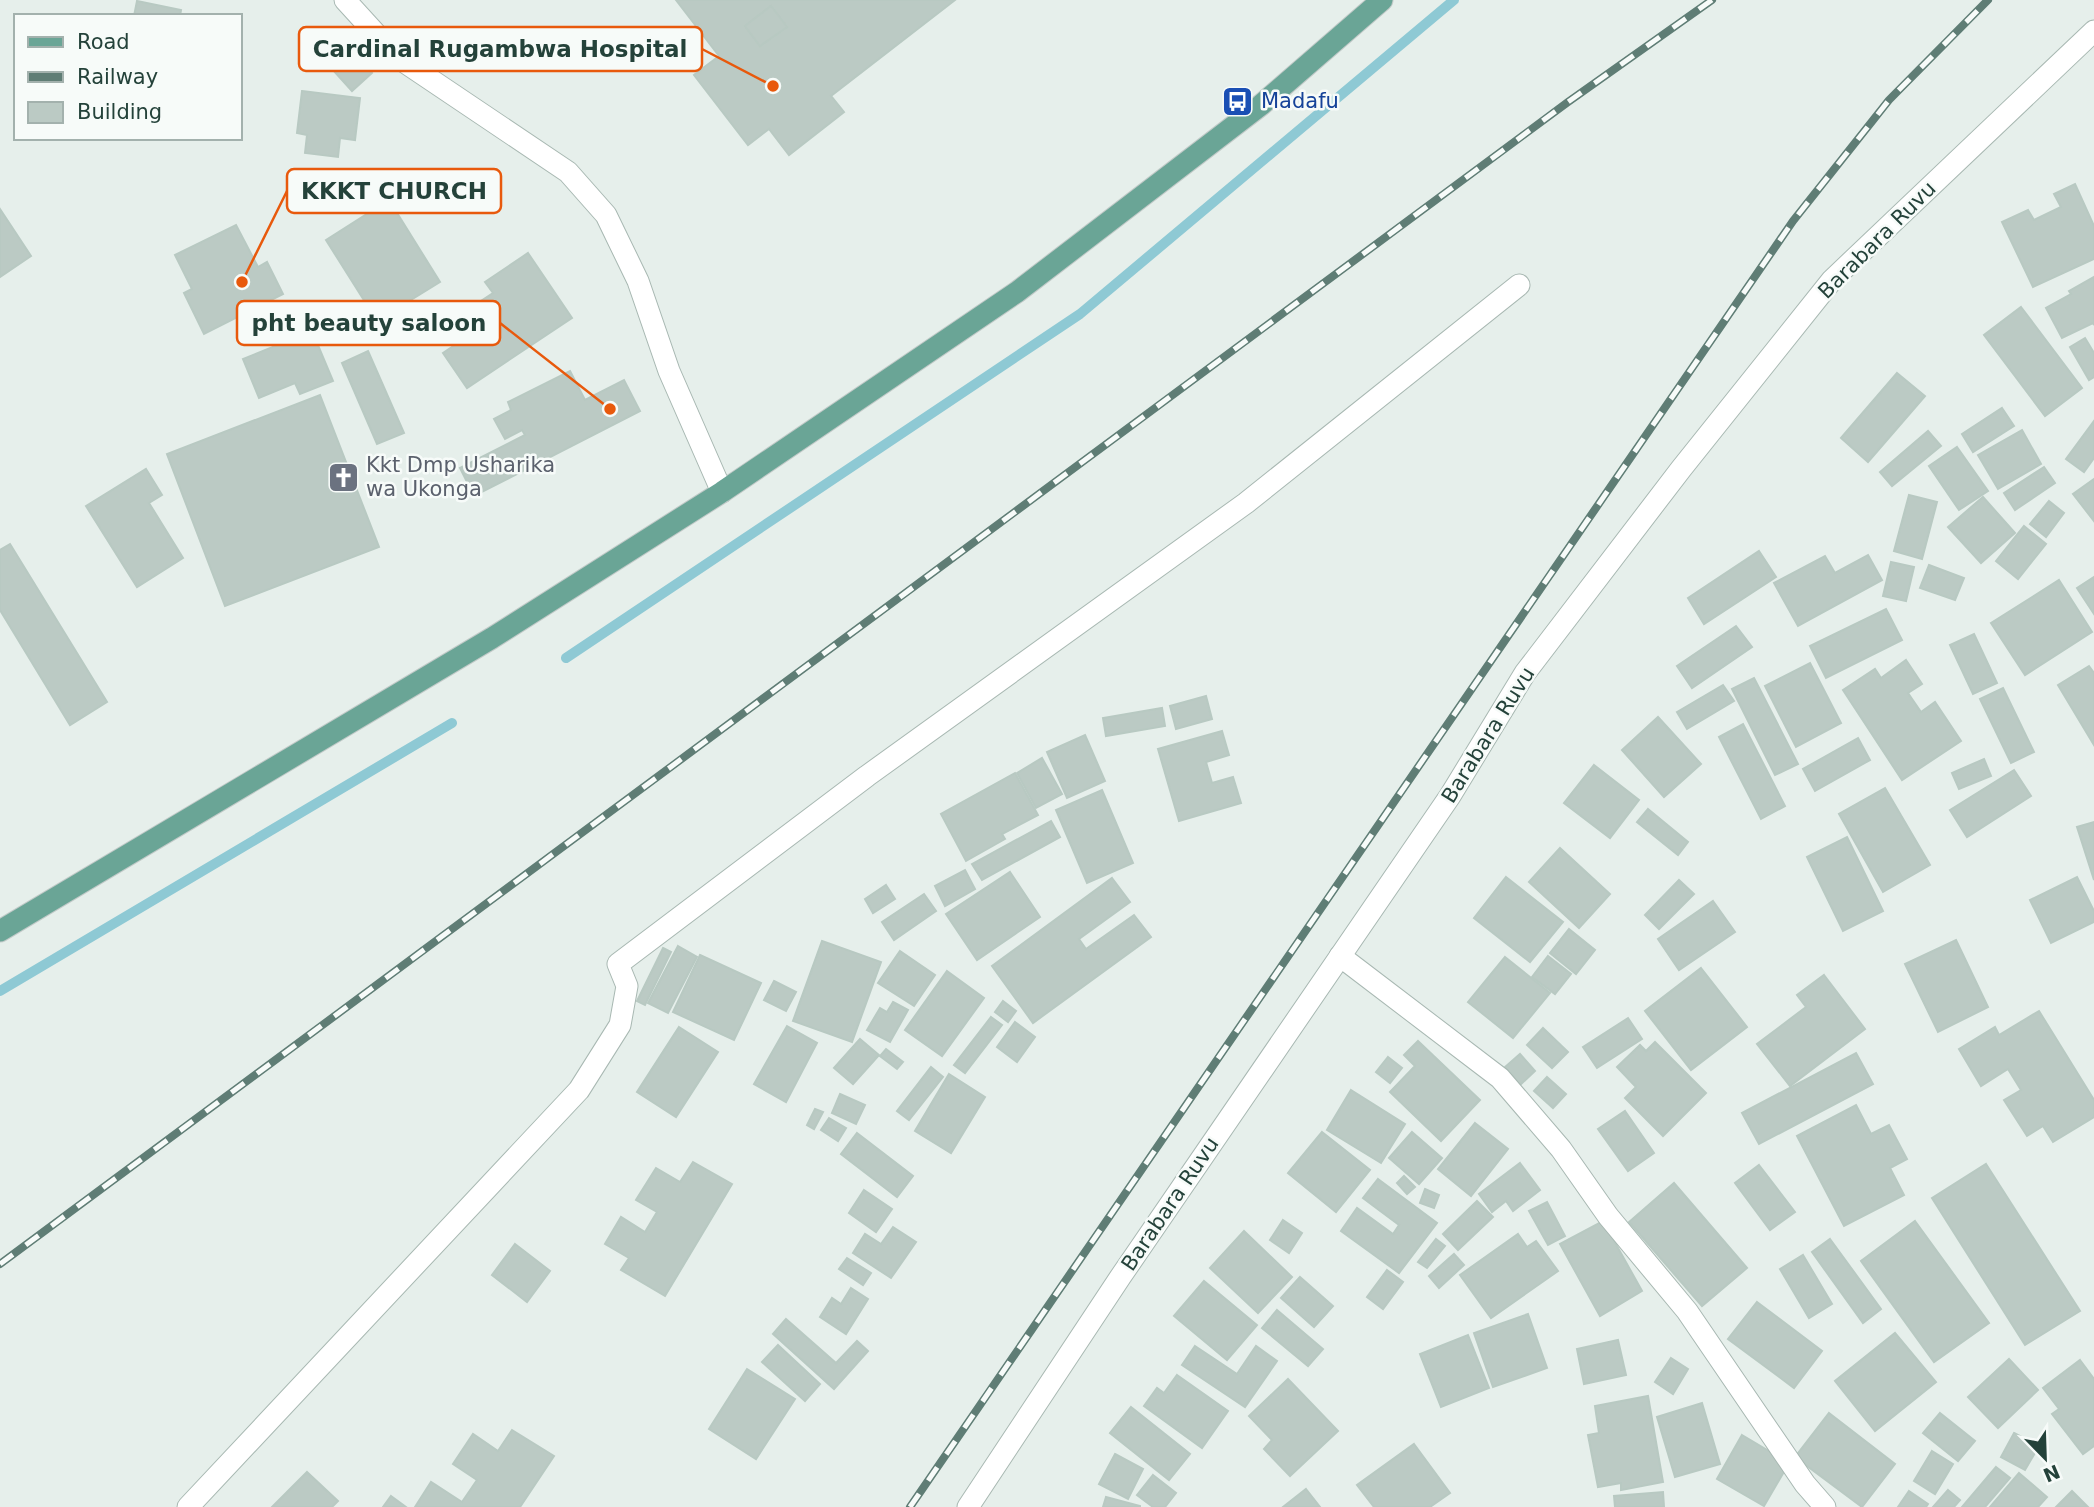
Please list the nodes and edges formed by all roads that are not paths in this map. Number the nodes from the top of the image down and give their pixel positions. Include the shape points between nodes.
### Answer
1 (345, 0) edge
2 (1382, 0) edge
3 (2094, 31) edge
4 (1519, 285) dead end
5 (722, 492) junction
6 (0, 931) edge
7 (1340, 956) junction
8 (188, 1507) edge
9 (968, 1507) edge
10 (1825, 1507) edge

1 - 5 street via 397,57 568,172 606,215 638,281 669,371
2 - 5 main road via 1261,105 1017,292
3 - 7 street, Barabara Ruvu via 1832,281 1525,673 1450,796
4 - 8 street via 1246,503 867,776 618,964 627,986 620,1025 579,1090
5 - 6 main road via 492,638
7 - 9 street, Barabara Ruvu
7 - 10 street via 1500,1078 1686,1311

